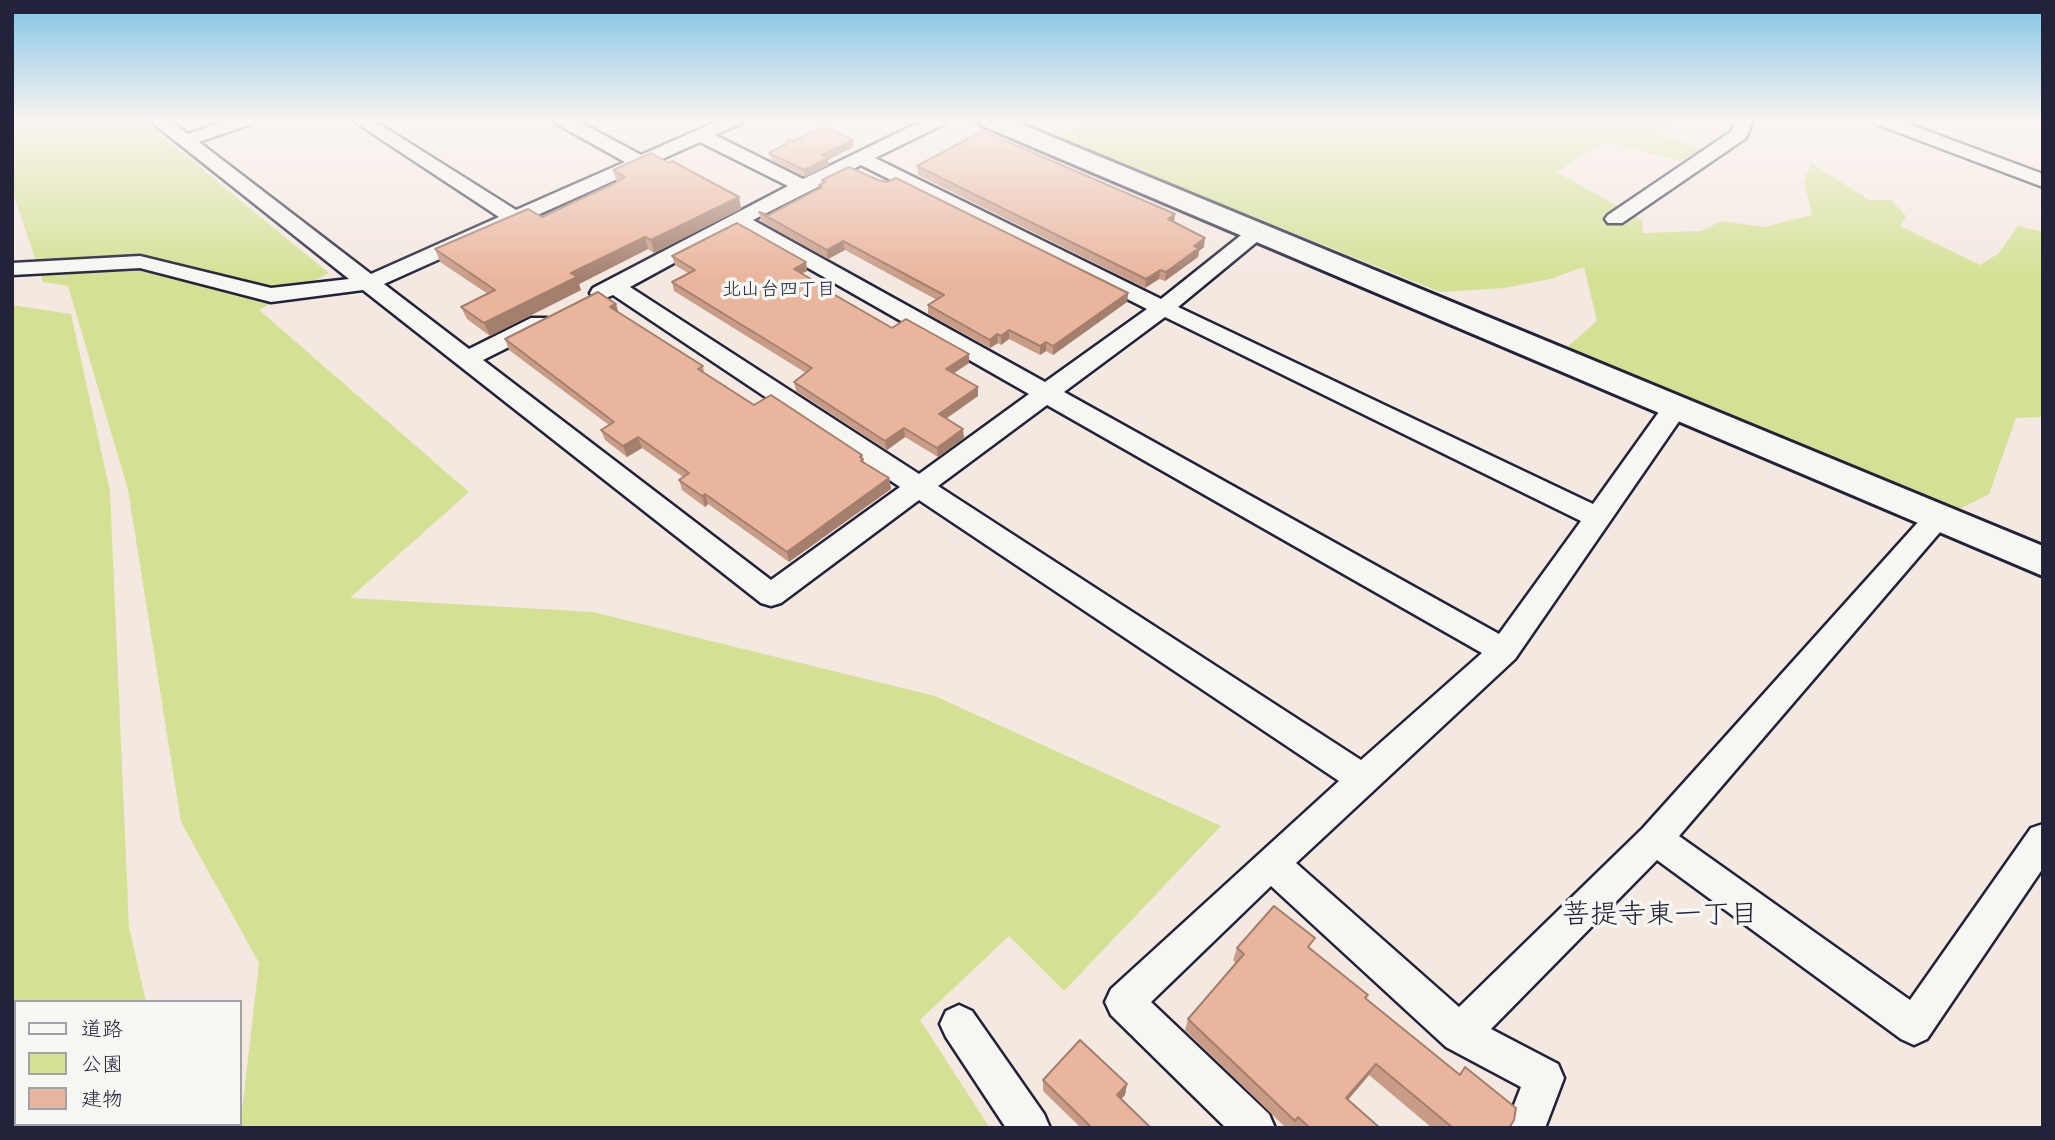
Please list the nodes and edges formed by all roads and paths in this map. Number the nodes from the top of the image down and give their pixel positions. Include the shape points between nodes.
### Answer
1 (227, 173) edge
2 (444, 173) edge
3 (616, 173) edge
4 (777, 173) edge
5 (830, 173) edge
6 (892, 173) edge
7 (1116, 173) edge
8 (1682, 173) edge
9 (2022, 173) edge
10 (2043, 181) edge
11 (803, 186) junction
12 (516, 219) junction
13 (1615, 219) dead end
14 (738, 220) junction
15 (1256, 232) junction
16 (12, 269) edge
17 (369, 283) junction
18 (614, 286) junction
19 (577, 304) edge
20 (1163, 307) junction
21 (552, 317) edge
22 (465, 360) junction
23 (1046, 394) junction
24 (1675, 408) junction
25 (921, 488) junction
26 (1938, 517) junction
27 (1599, 518) junction
28 (2043, 562) edge
29 (1504, 650) junction
30 (1363, 779) junction
31 (1655, 839) junction
32 (2043, 839) edge
33 (1271, 863) junction
34 (959, 1024) dead end
35 (1460, 1033) junction
36 (1030, 1128) edge
37 (1255, 1128) edge
38 (1525, 1128) edge

1 - 17 street
2 - 12 street
3 - 12 street
4 - 11 street
5 - 11 street
6 - 20 street
7 - 15 street
8 - 13 street
9 - 10 street
11 - 14 street
12 - 17 street
14 - 18 street
14 - 23 street
15 - 20 street
15 - 24 street
16 - 17 street via 140,262 271,295
17 - 22 street
18 - 19 street
18 - 25 street
20 - 23 street
20 - 27 street
21 - 22 street
22 - 25 street via 771,595
23 - 25 street
23 - 29 street
24 - 26 street
24 - 27 street
25 - 30 street
26 - 28 street
26 - 31 street
27 - 29 street
29 - 30 street
30 - 33 street
31 - 32 street via 1914,1026
31 - 35 street
33 - 35 street
33 - 37 street via 1124,1002
34 - 36 street
35 - 38 street via 1544,1078

